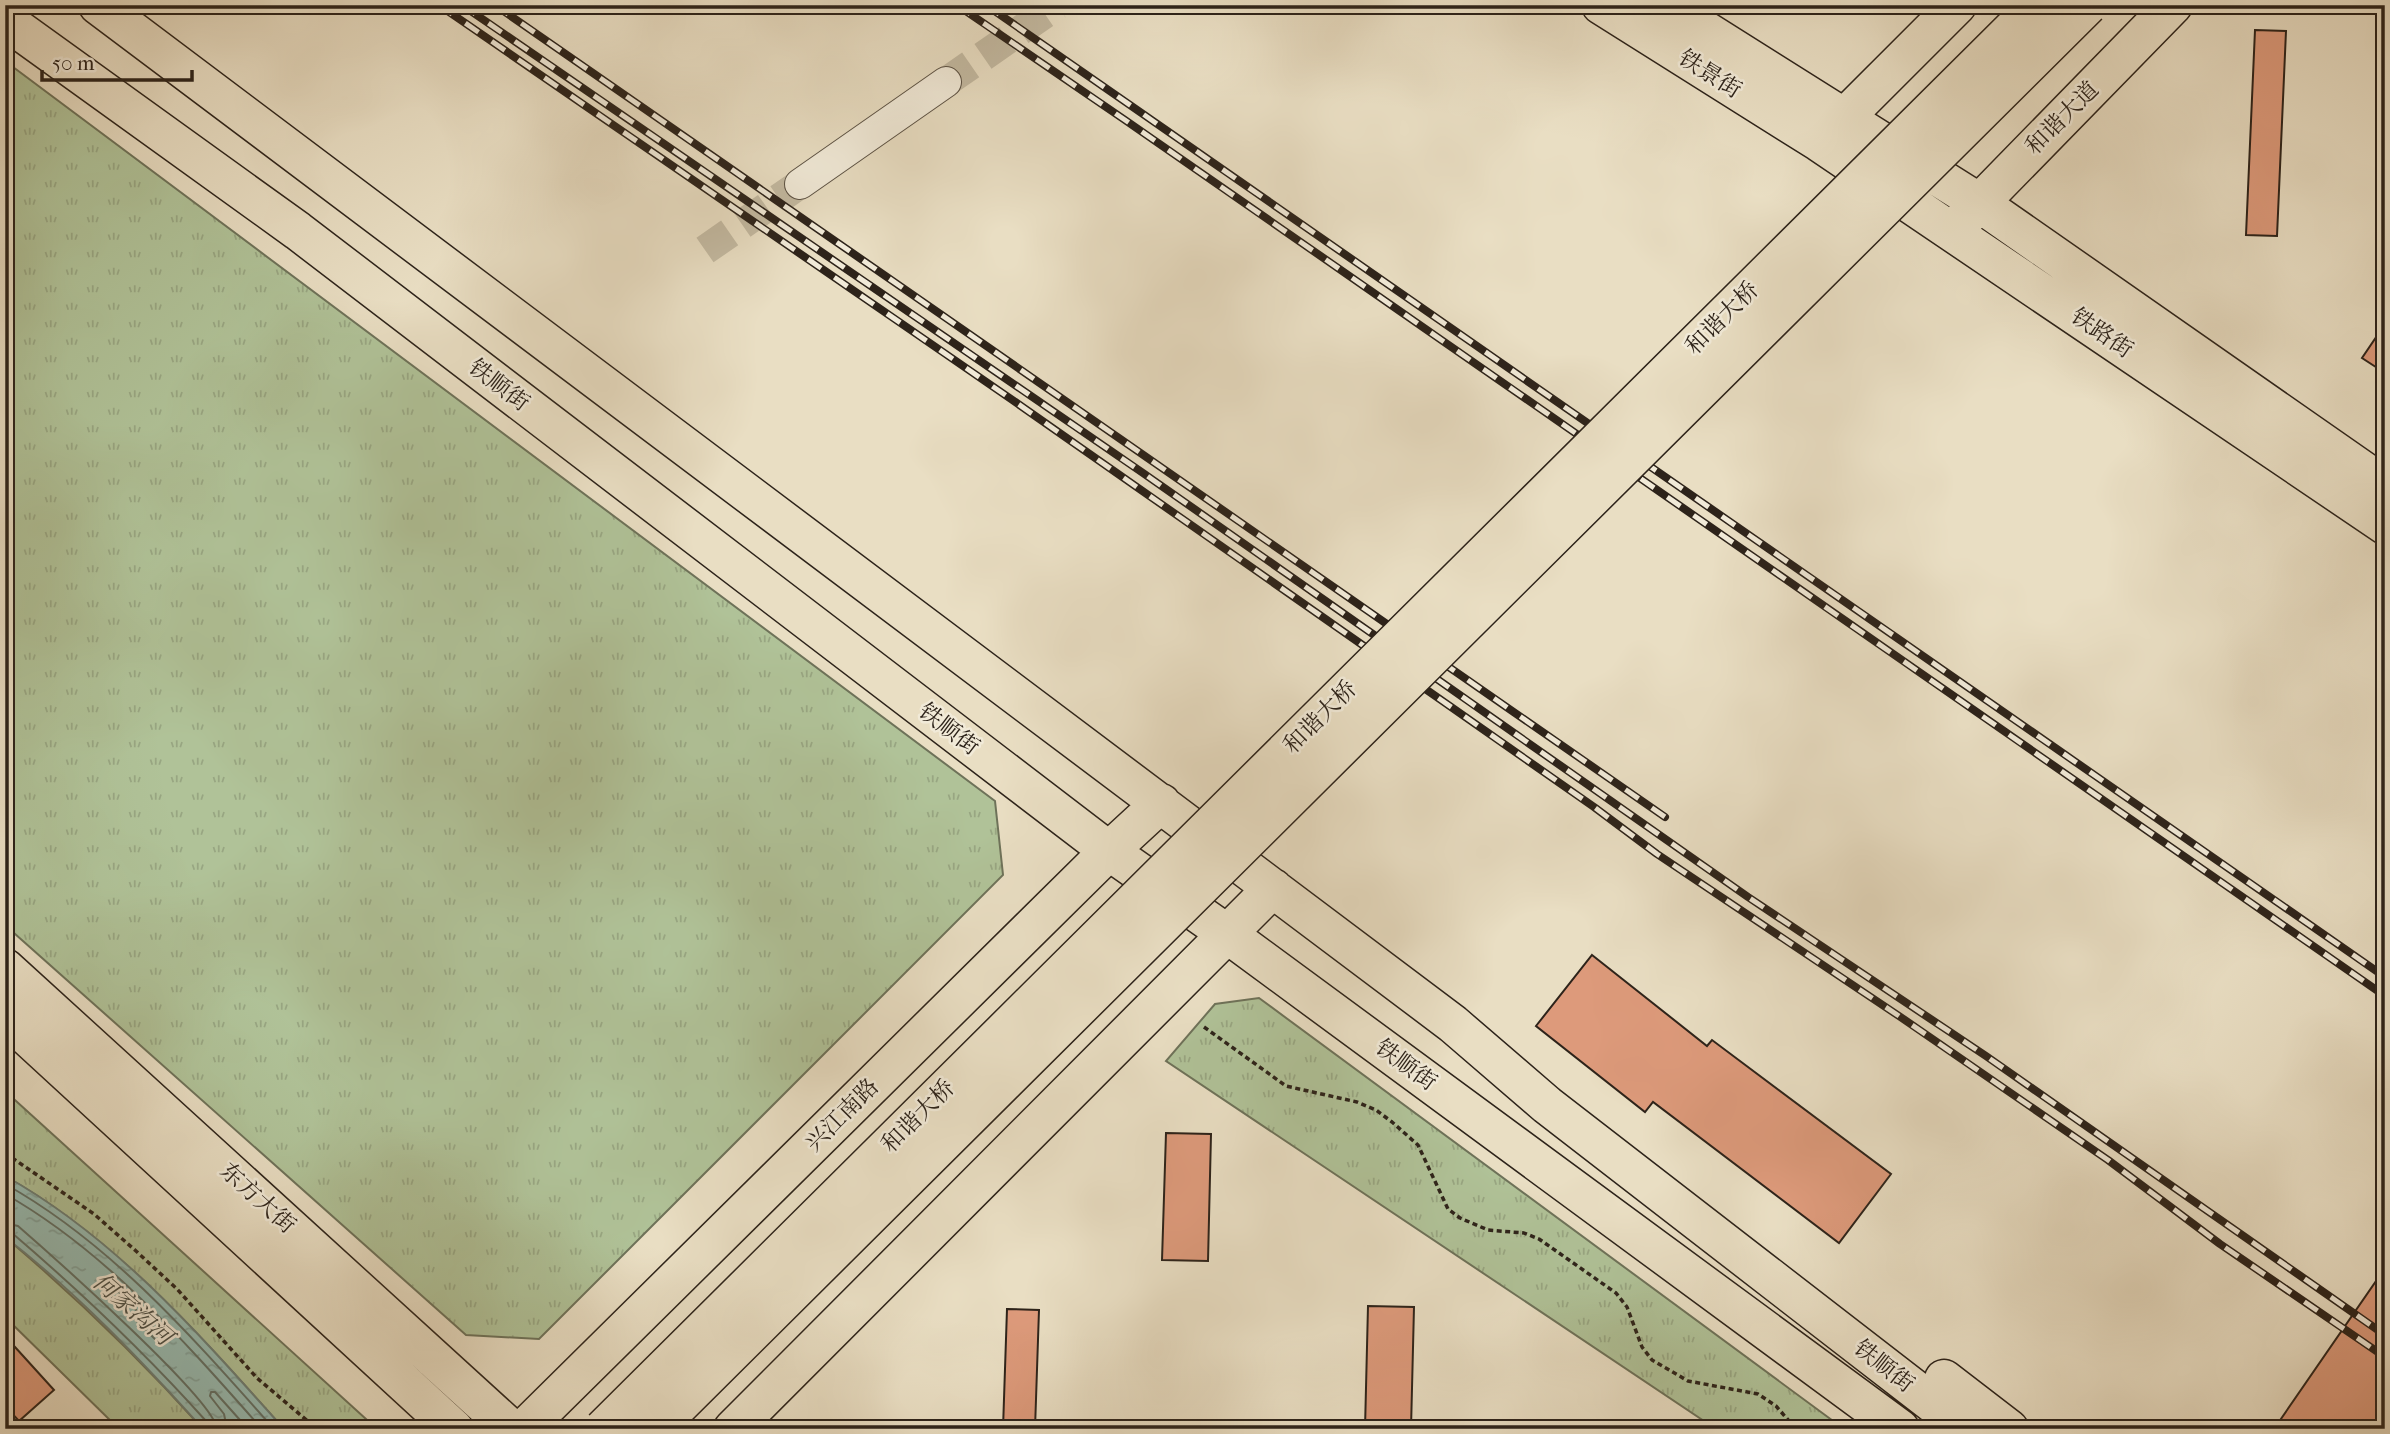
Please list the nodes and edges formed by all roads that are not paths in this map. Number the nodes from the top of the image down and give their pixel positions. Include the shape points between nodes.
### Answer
1 (98, 5) edge
2 (1601, 5) edge
3 (1665, 5) edge
4 (1957, 5) edge
5 (2037, 5) edge
6 (2088, 5) edge
7 (2173, 5) edge
8 (5, 20) edge
9 (946, 82) tunnel mouth
10 (1832, 130) junction
11 (800, 184) tunnel mouth
12 (1978, 202) junction
13 (1952, 231) junction
14 (2385, 486) edge
15 (2385, 525) edge
16 (1161, 803) junction
17 (1109, 851) junction
18 (1273, 888) junction
19 (1226, 933) junction
20 (5, 968) edge
21 (5, 1016) edge
22 (1453, 1024) junction
23 (454, 1429) edge
24 (511, 1429) edge
25 (524, 1429) edge
26 (603, 1429) edge
27 (655, 1429) edge
28 (733, 1429) edge
29 (1900, 1429) edge
30 (1966, 1429) edge
31 (2009, 1429) edge

1 - 16 main road, 铁顺街
2 - 10 main road, 铁景街
3 - 10 main road, 铁景街
4 - 10 main road
5 - 26 main road, 和谐大桥, bridge
6 - 27 main road, 和谐大桥, bridge
7 - 12 main road, 和谐大道
8 - 17 main road, 铁顺街 via 298,231
9 - 11 lane
10 - 12 main road, 铁路街
10 - 13 main road, 铁路街
12 - 13 main road, 和谐大道
12 - 14 main road, 铁路街
13 - 15 main road, 铁路街
16 - 17 main road, 兴江南路
16 - 18 main road, 铁顺街
17 - 19 main road, 铁顺街
17 - 25 main road, 兴江南路
18 - 19 main road
18 - 22 main road, 铁顺街
19 - 28 main road
19 - 29 main road, 铁顺街
20 - 24 main road, 东方大街
21 - 23 main road, 东方大街
22 - 30 main road, 铁顺街 via 1546,1105
22 - 31 main road via 1669,1173

